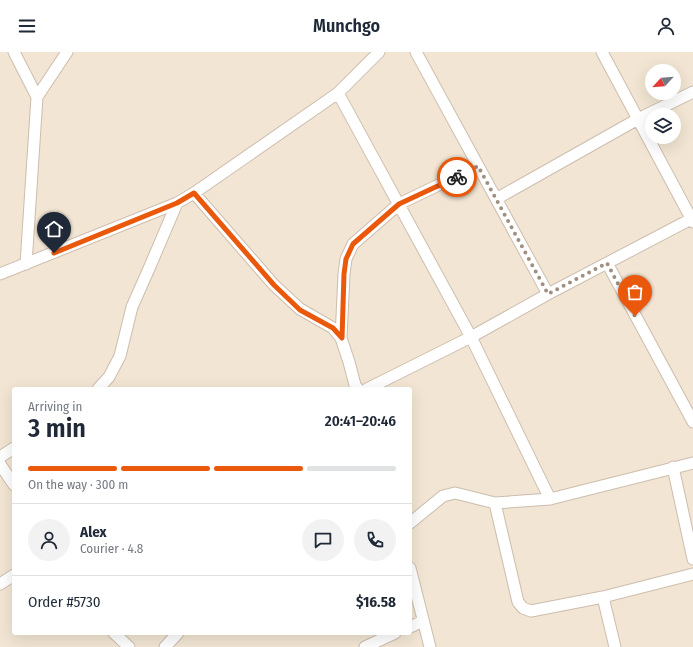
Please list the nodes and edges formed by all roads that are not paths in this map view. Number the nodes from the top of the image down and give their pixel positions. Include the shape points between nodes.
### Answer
1 (14, 52) edge
2 (67, 52) edge
3 (379, 52) edge
4 (416, 52) edge
5 (602, 52) edge
6 (693, 92) edge
7 (338, 93) junction
8 (37, 97) junction
9 (638, 119) junction
10 (478, 166) junction
11 (194, 193) junction
12 (496, 199) junction
13 (177, 203) junction
14 (399, 204) junction
15 (693, 220) edge
16 (607, 263) junction
17 (26, 264) junction
18 (0, 274) edge
19 (548, 294) junction
20 (471, 337) junction
21 (342, 338) junction
22 (100, 387) edge
23 (356, 387) edge
24 (371, 387) edge
25 (693, 422) edge
26 (12, 449) edge
27 (0, 457) edge
28 (693, 463) edge
29 (0, 464) edge
30 (673, 468) junction
31 (12, 482) edge
32 (550, 499) junction
33 (495, 503) junction
34 (412, 521) edge
35 (693, 558) edge
36 (693, 574) edge
37 (12, 576) edge
38 (412, 576) edge
39 (0, 584) edge
40 (603, 597) junction
41 (423, 621) junction
42 (412, 626) edge
43 (116, 635) edge
44 (176, 635) edge
45 (391, 635) edge
46 (129, 647) edge
47 (165, 647) edge
48 (365, 647) edge
49 (430, 647) edge
50 (615, 647) edge

1 - 8 street
2 - 8 street
3 - 7 street
4 - 10 street
5 - 9 street
6 - 9 street
7 - 11 street
7 - 14 street
8 - 17 street
9 - 12 street
9 - 15 street
10 - 12 street
10 - 14 street
11 - 13 street
11 - 21 street via 274,285 300,310 333,328
12 - 19 street
13 - 17 street
13 - 22 street via 132,307 120,356 109,377
14 - 20 street
14 - 21 street via 353,244 346,259
15 - 16 street
16 - 19 street
16 - 25 street
17 - 18 street
19 - 20 street
20 - 24 street
20 - 32 street
21 - 23 street
26 - 27 street
28 - 30 street
29 - 31 street
30 - 32 street
30 - 35 street
32 - 33 street
33 - 34 street via 455,493 443,496
33 - 40 street via 518,602 524,608 531,611
36 - 40 street
37 - 39 street
38 - 41 street
40 - 50 street
41 - 42 street
41 - 49 street
43 - 46 street
44 - 47 street
45 - 48 street

